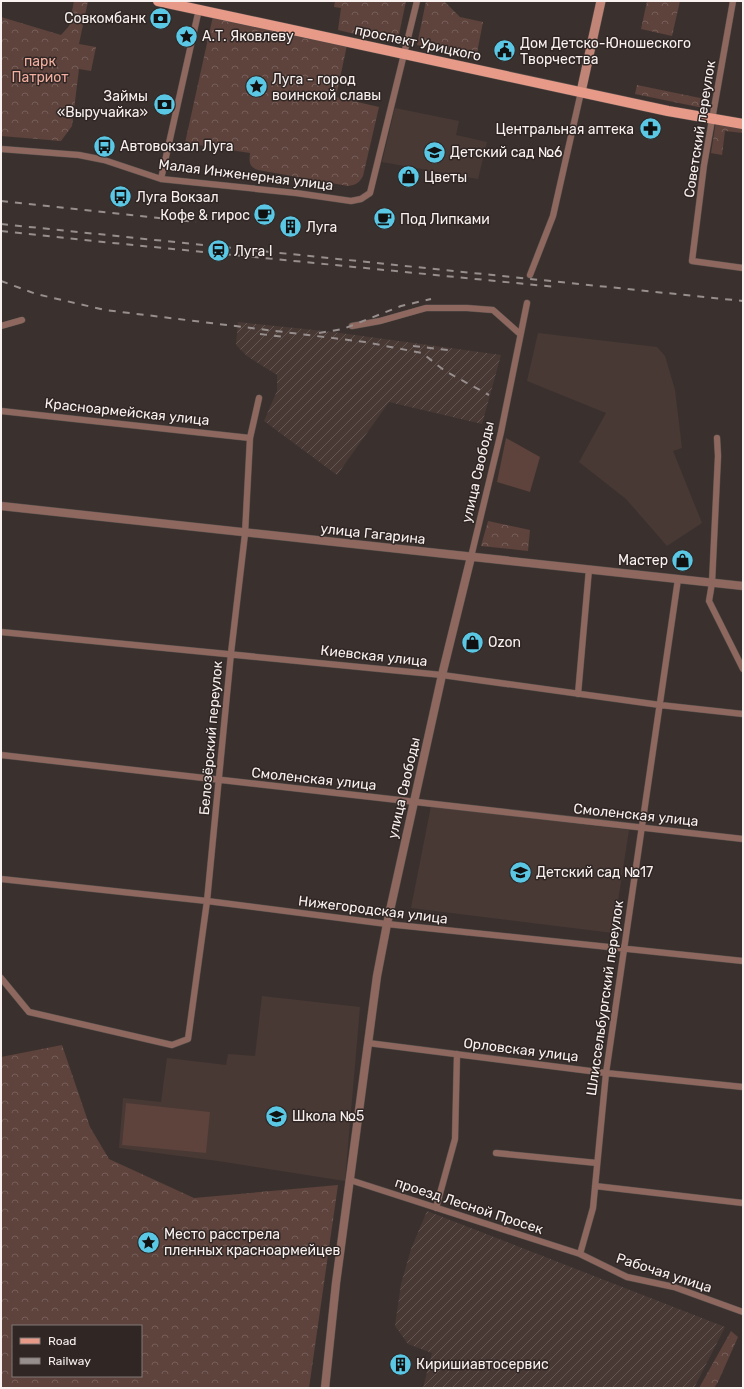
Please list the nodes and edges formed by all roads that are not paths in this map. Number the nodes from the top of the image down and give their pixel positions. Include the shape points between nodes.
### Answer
1 (158, 1) edge
2 (417, 1) edge
3 (601, 1) edge
4 (733, 1) edge
5 (199, 10) junction
6 (404, 54) junction
7 (581, 92) junction
8 (712, 120) junction
9 (743, 124) edge
10 (1, 148) edge
11 (162, 179) junction
12 (743, 268) edge
13 (530, 275) dead end
14 (527, 303) dead end
15 (22, 320) dead end
16 (1, 326) edge
17 (352, 326) dead end
18 (520, 334) junction
19 (259, 398) dead end
20 (1, 411) edge
21 (250, 438) junction
22 (717, 438) dead end
23 (1, 506) edge
24 (245, 534) junction
25 (472, 557) junction
26 (589, 569) junction
27 (678, 578) junction
28 (712, 583) junction
29 (743, 586) edge
30 (1, 632) edge
31 (231, 653) junction
32 (743, 669) edge
33 (442, 675) junction
34 (578, 694) junction
35 (660, 706) junction
36 (743, 714) edge
37 (1, 755) edge
38 (219, 780) junction
39 (414, 802) junction
40 (641, 828) junction
41 (743, 839) edge
42 (1, 879) edge
43 (208, 901) junction
44 (386, 924) junction
45 (624, 950) junction
46 (743, 961) edge
47 (1, 978) edge
48 (368, 1043) junction
49 (457, 1054) junction
50 (606, 1073) junction
51 (743, 1087) edge
52 (496, 1153) dead end
53 (597, 1163) junction
54 (350, 1180) junction
55 (595, 1186) junction
56 (743, 1203) edge
57 (436, 1208) junction
58 (580, 1254) junction
59 (743, 1312) edge
60 (325, 1388) edge

1 - 5 main road, проспект Урицкого
2 - 6 street
3 - 7 main road
4 - 8 street, Советский переулок
5 - 6 main road, проспект Урицкого
5 - 11 street
6 - 7 main road, проспект Урицкого
6 - 11 street, Малая Инженерная улица via 370,193 361,199 351,201
7 - 8 main road, проспект Урицкого
7 - 13 street via 553,216
8 - 9 main road, проспект Урицкого
8 - 12 street, Советский переулок via 692,261
10 - 11 street, Малая Инженерная улица via 79,155 104,160
14 - 18 street, улица Свободы
15 - 16 street
17 - 18 street via 426,308 467,308 493,310
18 - 25 street, улица Свободы via 501,432
19 - 21 street, Белозёрский переулок
20 - 21 street, Красноармейская улица
21 - 24 street, Белозёрский переулок
22 - 28 street
23 - 24 street, улица Гагарина
24 - 25 street, улица Гагарина
24 - 31 street, Белозёрский переулок
25 - 26 street, улица Гагарина
25 - 33 street, улица Свободы
26 - 27 street, улица Гагарина
26 - 34 street
27 - 28 street, улица Гагарина
27 - 35 street, Шлиссельбургский переулок
28 - 29 street, улица Гагарина
28 - 32 street via 709,601
30 - 31 street, Киевская улица
31 - 33 street, Киевская улица
31 - 38 street, Белозёрский переулок
33 - 34 street, Киевская улица
33 - 39 street, улица Свободы
34 - 35 street, Киевская улица
35 - 36 street, Киевская улица
35 - 40 street, Шлиссельбургский переулок
37 - 38 street, Смоленская улица
38 - 39 street, Смоленская улица
38 - 43 street, Белозёрский переулок
39 - 40 street, Смоленская улица
39 - 44 street, улица Свободы
40 - 41 street, Смоленская улица
40 - 45 street, Шлиссельбургский переулок
42 - 43 street, Нижегородская улица
43 - 44 street, Нижегородская улица
43 - 47 street, Белозёрский переулок via 188,1039 172,1045 29,1012
44 - 45 street, Нижегородская улица
44 - 48 street, улица Свободы
45 - 46 street, Нижегородская улица
45 - 50 street, Шлиссельбургский переулок
48 - 49 street, Орловская улица
48 - 54 street, улица Свободы
49 - 50 street, Орловская улица
49 - 57 street via 455,1139
50 - 51 street, Орловская улица
50 - 53 street, Шлиссельбургский переулок
52 - 53 street
53 - 55 street, Шлиссельбургский переулок
54 - 57 street, проезд Лесной Просек
54 - 60 street, улица Свободы
55 - 56 street
55 - 58 street, Шлиссельбургский переулок via 593,1208
57 - 58 street, проезд Лесной Просек
58 - 59 street, Рабочая улица via 627,1277 674,1287

